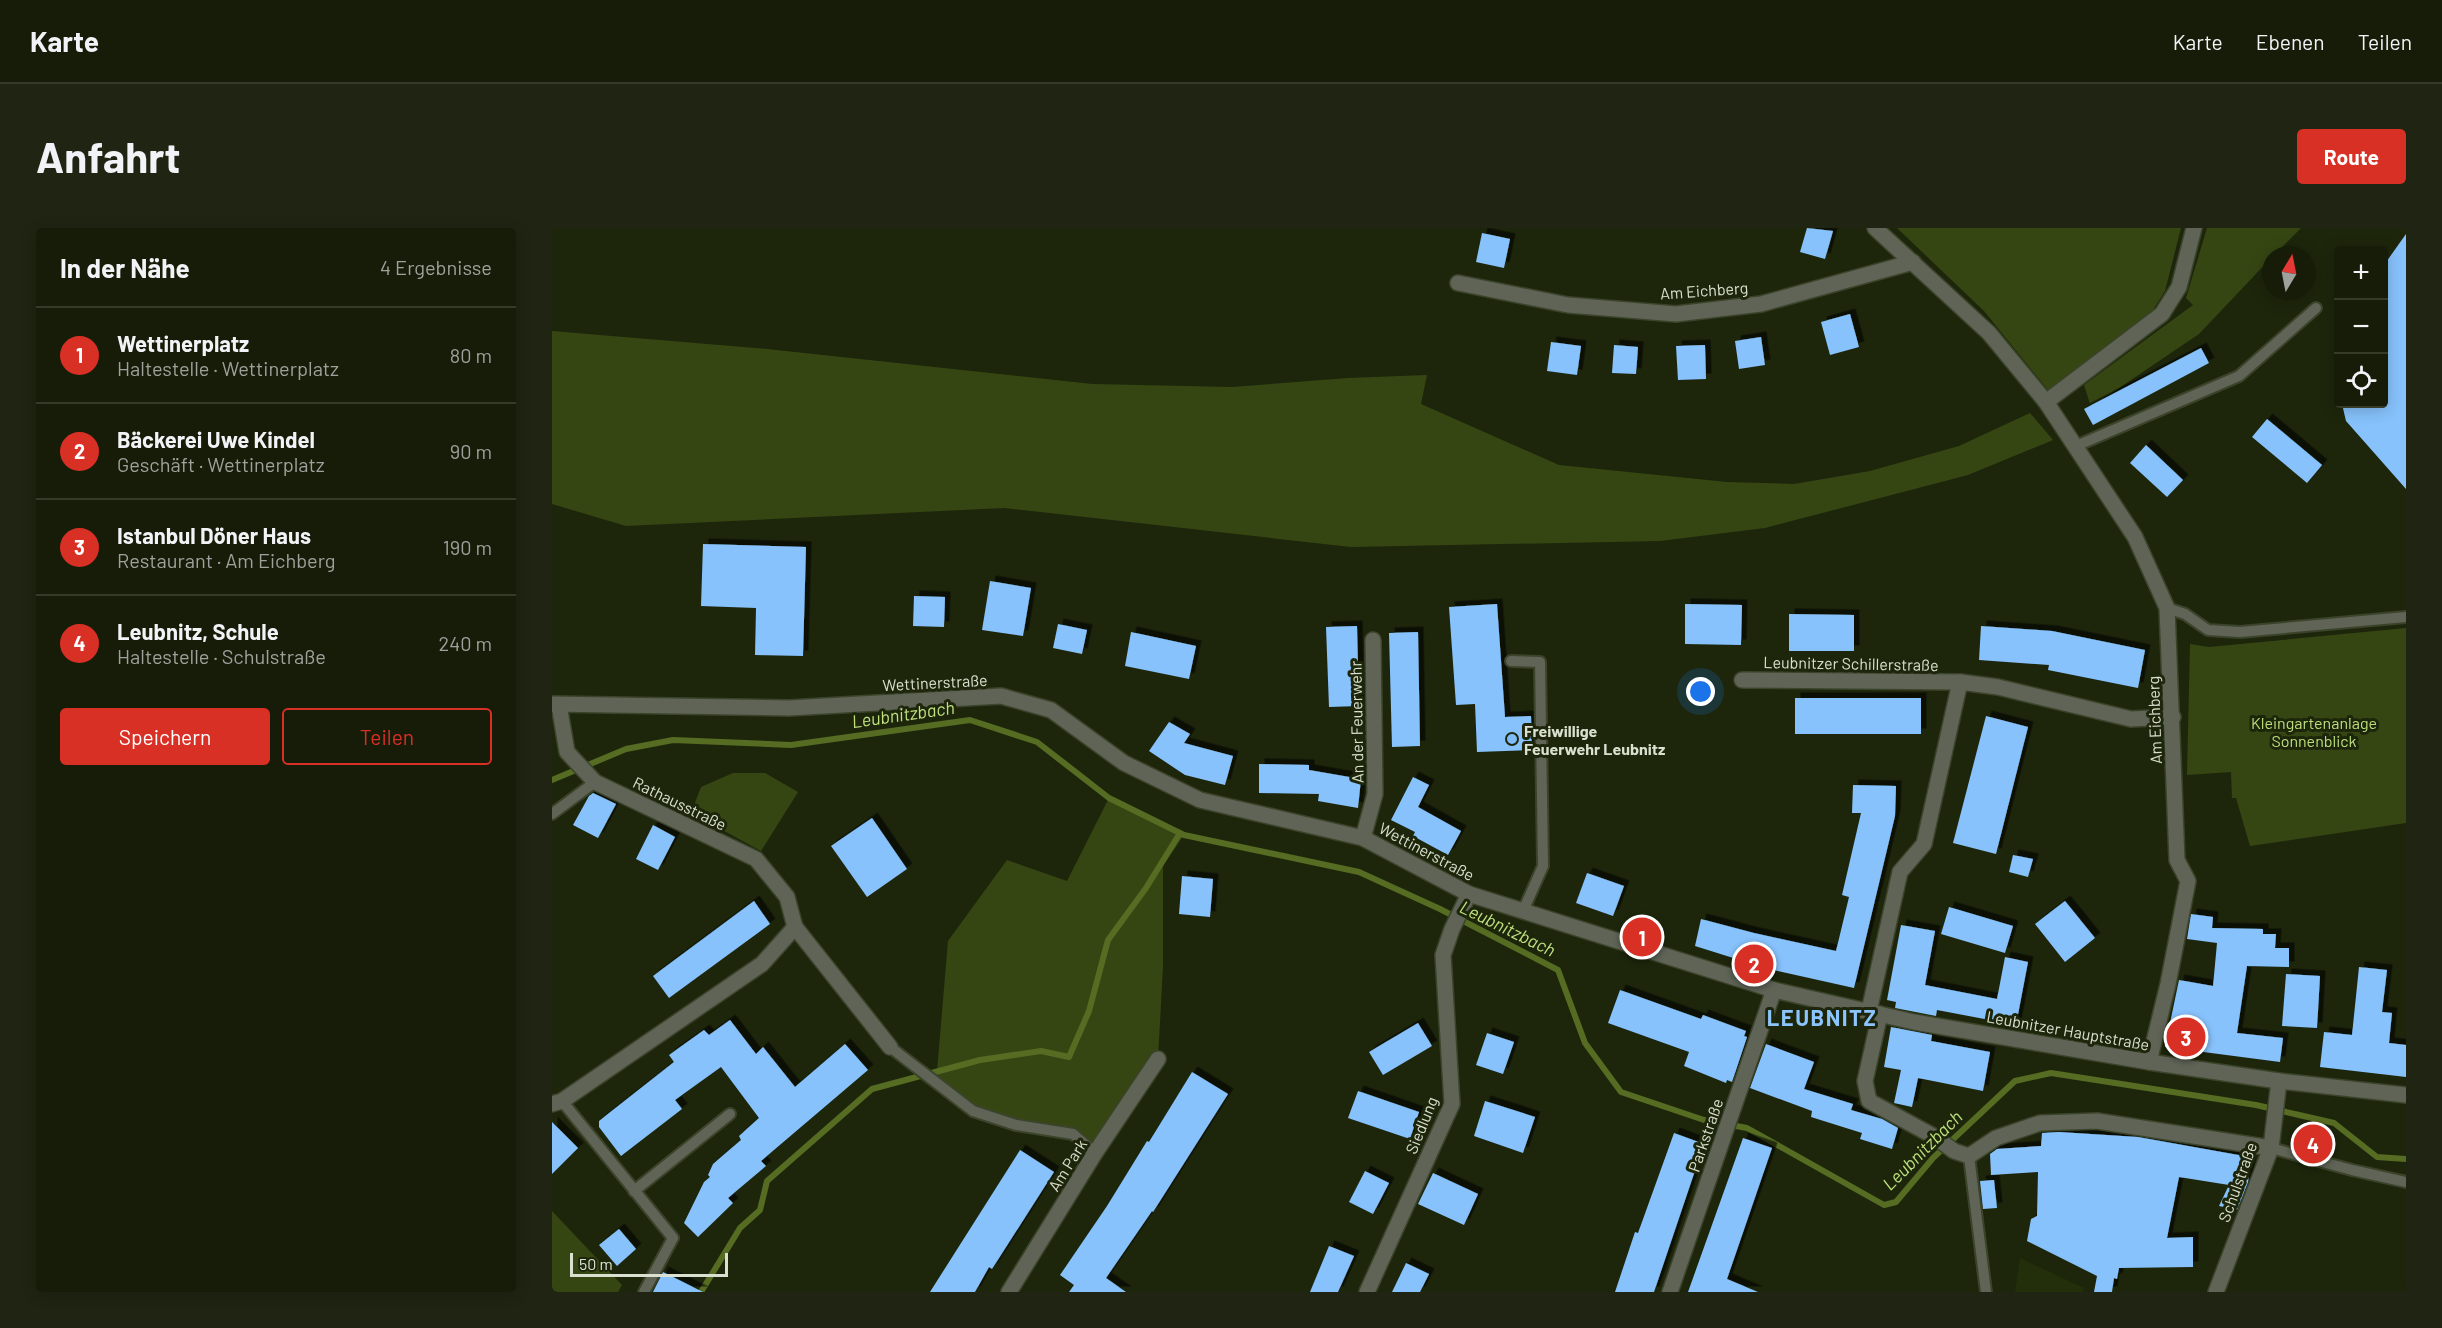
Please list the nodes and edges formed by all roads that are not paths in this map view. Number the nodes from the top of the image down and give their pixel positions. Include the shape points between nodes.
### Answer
1 (1875, 228) edge
2 (2194, 228) edge
3 (1913, 262) junction
4 (1458, 283) dead end
5 (2316, 308) dead end
6 (2046, 402) junction
7 (2076, 446) junction
8 (2167, 608) junction
9 (2406, 617) edge
10 (1373, 640) dead end
11 (1511, 661) dead end
12 (1742, 680) dead end
13 (1960, 682) junction
14 (555, 705) edge
15 (2173, 717) junction
16 (592, 779) junction
17 (552, 814) edge
18 (1363, 838) junction
19 (1466, 900) junction
20 (1523, 911) junction
21 (795, 927) junction
22 (1774, 990) junction
23 (1875, 1013) junction
24 (890, 1047) joint
25 (1158, 1059) dead end
26 (2149, 1062) junction
27 (2279, 1081) junction
28 (2406, 1095) edge
29 (557, 1102) edge
30 (730, 1114) dead end
31 (2271, 1148) junction
32 (1095, 1153) junction
33 (1961, 1154) junction
34 (2406, 1182) edge
35 (634, 1191) junction
36 (644, 1292) edge
37 (1009, 1292) edge
38 (1367, 1292) edge
39 (1670, 1292) edge
40 (1986, 1292) edge
41 (2216, 1292) edge

1 - 3 street, Am Eichberg
2 - 6 street via 2179,287 2162,314
3 - 4 street, Am Eichberg via 1761,304 1676,314 1568,305
3 - 6 street, Am Eichberg via 1989,333
5 - 7 lane via 2239,376
6 - 7 street, Am Eichberg
7 - 8 street, Am Eichberg via 2135,537
8 - 9 lane via 2185,614 2208,630 2240,632
8 - 15 street, Am Eichberg
10 - 18 street, An der Feuerwehr via 1375,794
11 - 20 lane via 1540,662 1543,866
12 - 13 street, Leubnitzer Schillerstraße
13 - 15 street, Leubnitzer Schillerstraße via 1998,687 2130,719
13 - 23 street, Leubnitzer Schillerstraße via 1924,844 1900,872
14 - 16 street, Rathausstraße via 567,752
14 - 18 street, Wettinerstraße via 789,708 1001,696 1051,710 1124,763 1200,800
15 - 26 street, Am Eichberg via 2177,860 2188,881
16 - 17 lane
16 - 21 street, Rathausstraße via 756,859 787,897
18 - 19 street, Wettinerstraße
19 - 20 street, Wettinerstraße
19 - 38 street, Siedlung via 1443,955 1452,1104
20 - 22 street, Wettinerstraße
21 - 24 street, Rathausstraße
21 - 29 street via 762,964
22 - 23 street, Leubnitzer Hauptstraße
22 - 39 street, Parkstraße
23 - 26 street, Leubnitzer Hauptstraße
23 - 33 street, Leubnitzer Schillerstraße via 1865,1081 1869,1101
24 - 32 lane via 973,1111 1016,1125 1073,1134
25 - 32 street, Am Park
26 - 27 street, Leubnitzer Hauptstraße
27 - 28 street, Leubnitzer Hauptstraße
27 - 31 street, Schulstraße
29 - 35 lane
30 - 35 lane
31 - 33 street via 2097,1121 2040,1123
31 - 34 lane
31 - 41 street, Schulstraße
32 - 37 street, Am Park
33 - 40 lane
35 - 36 lane via 673,1238

